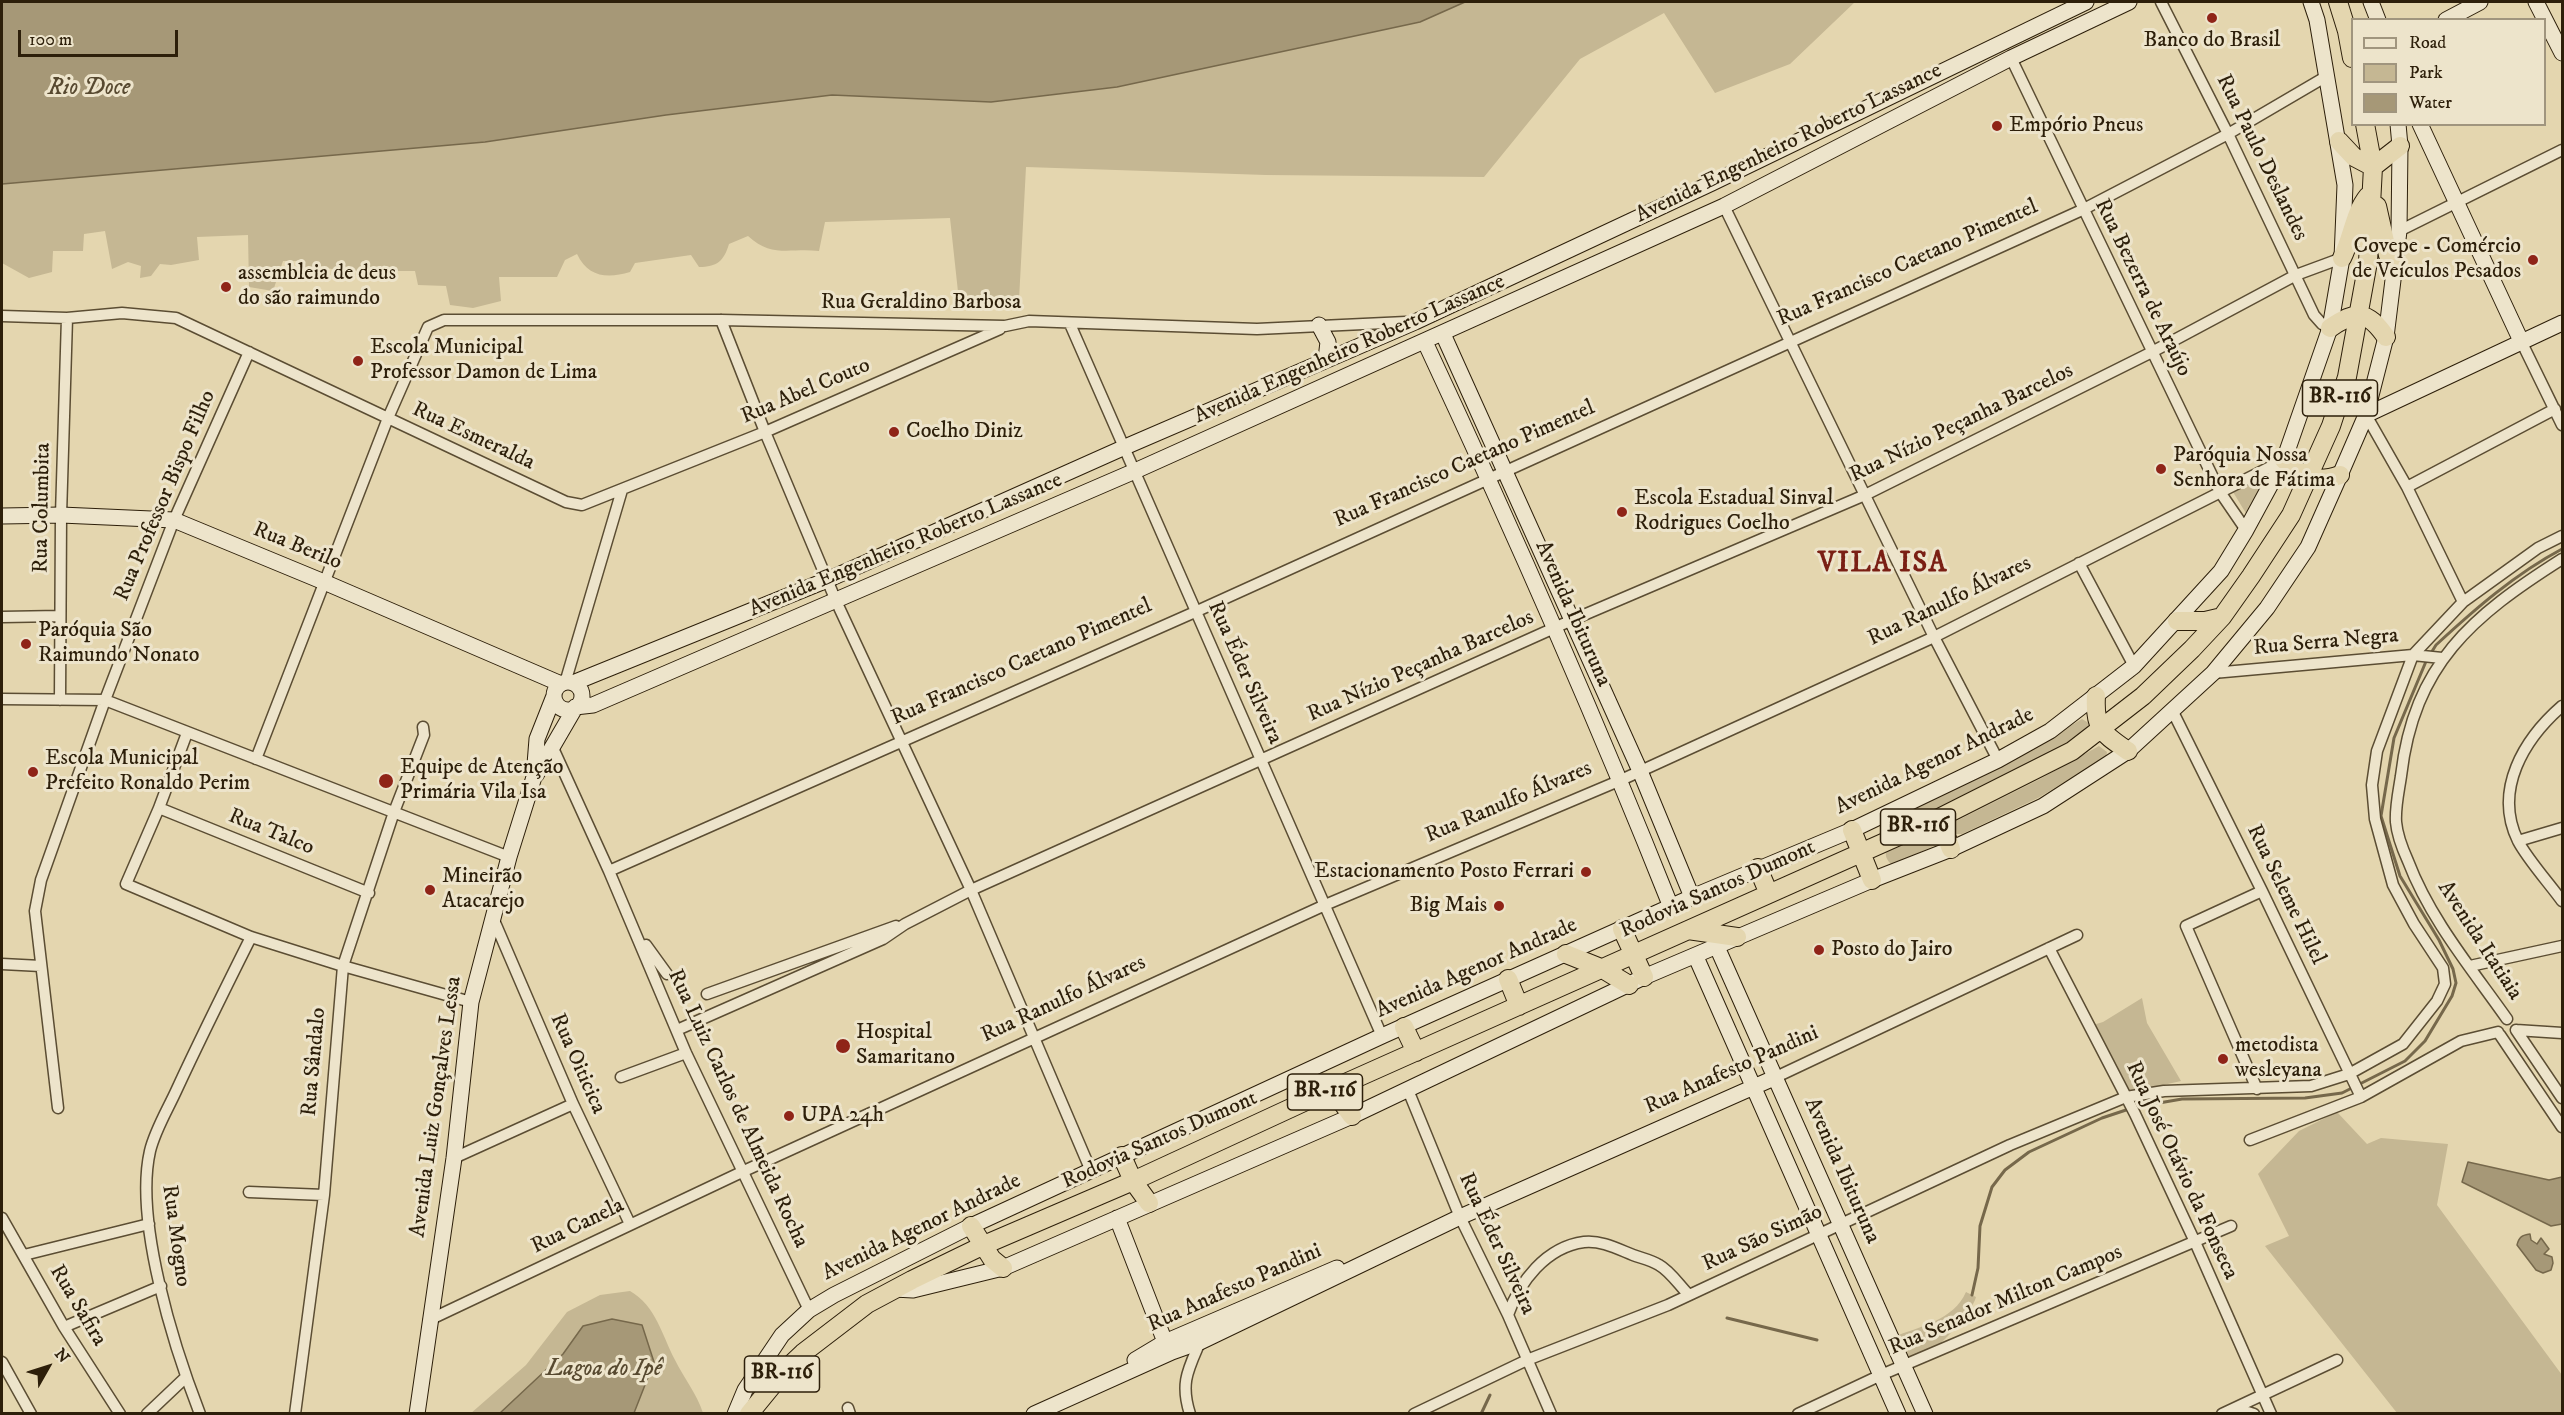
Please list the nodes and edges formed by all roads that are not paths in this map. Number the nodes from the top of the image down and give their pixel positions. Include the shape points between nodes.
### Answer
1 (2086, 2) edge
2 (2129, 2) edge
3 (2161, 2) edge
4 (2311, 2) edge
5 (2338, 2) edge
6 (2371, 2) edge
7 (2480, 2) edge
8 (2536, 2) edge
9 (2377, 18) edge
10 (2450, 18) edge
11 (2544, 18) edge
12 (2546, 22) edge
13 (2351, 51) edge
14 (2562, 53) edge
15 (2011, 58) junction
16 (2327, 76) junction
17 (2365, 126) edge
18 (2398, 126) edge
19 (2422, 126) edge
20 (2228, 134) junction
21 (2339, 141) junction
22 (2400, 146) junction
23 (2562, 150) edge
24 (2373, 167) junction
25 (2371, 193) junction
26 (2456, 203) junction
27 (1724, 206) junction
28 (2082, 210) junction
29 (2398, 231) junction
30 (2342, 258) junction
31 (1542, 262) junction
32 (2393, 268) junction
33 (2296, 275) junction
34 (1552, 282) junction
35 (2360, 314) junction
36 (2, 316) edge
37 (67, 318) junction
38 (721, 320) junction
39 (1415, 322) junction
40 (2562, 323) edge
41 (1070, 324) junction
42 (1319, 325) junction
43 (1005, 326) junction
44 (2330, 328) junction
45 (1443, 334) junction
46 (2386, 337) junction
47 (1425, 342) junction
48 (1790, 342) junction
49 (2522, 343) junction
50 (249, 352) junction
51 (2152, 352) junction
52 (1326, 359) junction
53 (2555, 409) junction
54 (2366, 415) junction
55 (388, 418) junction
56 (2562, 425) edge
57 (765, 432) junction
58 (1125, 447) junction
59 (2284, 460) junction
60 (1135, 471) junction
61 (1506, 472) junction
62 (2340, 476) junction
63 (2309, 478) junction
64 (1489, 479) junction
65 (2407, 487) junction
66 (622, 490) junction
67 (2220, 492) junction
68 (1864, 495) junction
69 (61, 515) junction
70 (2, 516) edge
71 (174, 520) junction
72 (2246, 530) junction
73 (2562, 536) edge
74 (2562, 560) edge
75 (2079, 563) junction
76 (827, 580) junction
77 (324, 582) junction
78 (836, 601) junction
79 (2463, 602) junction
80 (1195, 612) junction
81 (60, 616) junction
82 (2, 617) edge
83 (2222, 617) junction
84 (1572, 620) junction
85 (2177, 621) junction
86 (1554, 628) junction
87 (691, 636) junction
88 (1935, 637) junction
89 (2413, 655) junction
90 (701, 658) junction
91 (2442, 658) junction
92 (2134, 666) junction
93 (2213, 674) junction
94 (563, 687) junction
95 (2096, 696) junction
96 (2, 699) edge
97 (60, 700) junction
98 (105, 700) junction
99 (2562, 706) edge
100 (575, 708) junction
101 (2172, 710) junction
102 (423, 727) dead end
103 (2100, 730) junction
104 (187, 733) junction
105 (901, 741) junction
106 (553, 748) junction
107 (2128, 751) junction
108 (256, 759) junction
109 (1998, 760) junction
110 (1261, 761) junction
111 (1640, 771) junction
112 (534, 777) junction
113 (1621, 780) junction
114 (159, 808) junction
115 (394, 812) junction
116 (1939, 818) junction
117 (2562, 828) edge
118 (1852, 830) junction
119 (2518, 841) junction
120 (1951, 849) junction
121 (1860, 852) junction
122 (509, 857) junction
123 (1758, 868) junction
124 (609, 870) junction
125 (1872, 880) junction
126 (970, 890) junction
127 (2262, 891) junction
128 (369, 893) junction
129 (1769, 894) junction
130 (1692, 897) junction
131 (2562, 901) edge
132 (1325, 905) junction
133 (1671, 906) junction
134 (492, 918) junction
135 (631, 922) junction
136 (905, 924) junction
137 (1622, 928) junction
138 (1688, 930) junction
139 (2077, 935) dead end
140 (251, 937) junction
141 (1737, 937) junction
142 (2562, 946) edge
143 (1717, 947) junction
144 (2049, 948) junction
145 (1566, 954) junction
146 (1633, 954) junction
147 (1696, 957) junction
148 (2, 964) edge
149 (41, 966) junction
150 (343, 966) junction
151 (2470, 966) junction
152 (1601, 968) junction
153 (2443, 968) joint
154 (667, 974) dead end
155 (1508, 979) junction
156 (1637, 981) junction
157 (707, 994) dead end
158 (471, 1002) junction
159 (1519, 1006) junction
160 (2507, 1019) junction
161 (1404, 1027) junction
162 (677, 1030) junction
163 (2516, 1030) junction
164 (2499, 1033) junction
165 (2562, 1033) edge
166 (1382, 1036) junction
167 (1033, 1039) junction
168 (1416, 1052) junction
169 (686, 1053) junction
170 (2349, 1074) junction
171 (621, 1077) dead end
172 (1774, 1078) junction
173 (1753, 1087) junction
174 (1332, 1089) junction
175 (2257, 1089) junction
176 (1408, 1090) junction
177 (2126, 1097) junction
178 (2361, 1097) junction
179 (2562, 1098) edge
180 (573, 1104) junction
181 (58, 1108) dead end
182 (1352, 1116) junction
183 (2562, 1127) edge
184 (2250, 1140) dead end
185 (1122, 1156) junction
186 (454, 1158) junction
187 (1091, 1170) junction
188 (744, 1171) junction
189 (1133, 1181) junction
190 (249, 1192) dead end
191 (324, 1195) junction
192 (1149, 1203) junction
193 (1460, 1216) junction
194 (1117, 1218) junction
195 (2, 1219) edge
196 (148, 1224) junction
197 (630, 1224) junction
198 (1841, 1225) junction
199 (971, 1226) junction
200 (2231, 1226) dead end
201 (1819, 1233) junction
202 (2195, 1242) junction
203 (984, 1245) junction
204 (1405, 1245) junction
205 (24, 1255) junction
206 (1003, 1268) junction
207 (161, 1286) junction
208 (894, 1289) junction
209 (1688, 1294) junction
210 (809, 1311) junction
211 (1508, 1315) junction
212 (429, 1320) junction
213 (64, 1327) junction
214 (1165, 1342) junction
215 (1200, 1342) junction
216 (1527, 1360) junction
217 (2337, 1360) dead end
218 (2, 1362) edge
219 (1904, 1366) junction
220 (1881, 1375) junction
221 (186, 1377) junction
222 (1090, 1389) junction
223 (2263, 1396) junction
224 (2235, 1408) junction
225 (32, 1413) edge
226 (120, 1413) edge
227 (147, 1413) edge
228 (200, 1413) edge
229 (295, 1413) edge
230 (417, 1413) edge
231 (735, 1413) edge
232 (749, 1413) edge
233 (1034, 1413) edge
234 (1190, 1413) edge
235 (1414, 1413) edge
236 (1551, 1413) edge
237 (1798, 1413) edge
238 (1898, 1413) edge
239 (1925, 1413) edge
240 (2222, 1413) edge
241 (2254, 1413) edge
242 (2271, 1413) edge

1 - 31 street, Avenida Engenheiro Roberto Lassance
2 - 15 street, Avenida Engenheiro Roberto Lassance
3 - 20 street, Rua Paulo Deslandes
4 - 16 street, Avenida Agenor Andrade via 2318,20
5 - 13 highway
6 - 9 street
7 - 10 street
8 - 11 street
12 - 14 street
15 - 27 street, Avenida Engenheiro Roberto Lassance
15 - 28 street, Rua Bezerra de Araújo
16 - 20 street, Rua Francisco Caetano Pimentel
16 - 21 street, Avenida Agenor Andrade
17 - 24 highway, Rodovia Santos Dumont / BR-116
18 - 22 street, Avenida Agenor Andrade
19 - 26 street
20 - 28 street, Rua Francisco Caetano Pimentel
20 - 33 street, Rua Paulo Deslandes
21 - 24 highway via 2354,157
21 - 30 street, Avenida Agenor Andrade via 2345,185
22 - 24 highway
22 - 29 street, Avenida Agenor Andrade
23 - 26 street
24 - 25 highway, Rodovia Santos Dumont / BR-116
25 - 30 highway via 2362,203
25 - 32 highway
25 - 35 highway, Rodovia Santos Dumont / BR-116 via 2368,262
26 - 29 street
26 - 49 street
27 - 34 street, Avenida Engenheiro Roberto Lassance
27 - 48 street
28 - 48 street, Rua Francisco Caetano Pimentel
28 - 51 street, Rua Bezerra de Araújo
29 - 32 street, Avenida Agenor Andrade
30 - 33 street, Rua Nízio Peçanha Barcelos
30 - 44 street, Avenida Agenor Andrade
31 - 34 street
31 - 39 street, Avenida Engenheiro Roberto Lassance
32 - 46 street, Avenida Agenor Andrade
33 - 44 street, Rua Paulo Deslandes via 2314,315
33 - 51 street, Rua Nízio Peçanha Barcelos
34 - 45 street, Avenida Engenheiro Roberto Lassance
35 - 44 highway
35 - 46 highway via 2375,322
35 - 63 highway, Rodovia Santos Dumont / BR-116 via 2347,377
36 - 37 street, Rua Esmeralda
37 - 50 street, Rua Esmeralda via 122,313 176,318
37 - 69 street, Rua Columbita
38 - 43 street, Rua Geraldino Barbosa
38 - 55 street, Rua Geraldino Barbosa via 444,320 428,327
38 - 57 street
39 - 42 street, Rua Geraldino Barbosa
39 - 52 street, Avenida Engenheiro Roberto Lassance
40 - 49 street
41 - 42 street, Rua Geraldino Barbosa via 1257,329
41 - 43 street, Rua Geraldino Barbosa via 1029,321
41 - 58 street, Rua Éder Silveira
42 - 52 street via 1328,342
43 - 57 street, Rua Abel Couto
44 - 59 street, Avenida Agenor Andrade
45 - 47 street, Avenida Engenheiro Roberto Lassance
45 - 61 street, Avenida Ibituruna
46 - 54 street, Avenida Agenor Andrade
47 - 60 street, Avenida Engenheiro Roberto Lassance
47 - 64 street, Avenida Ibituruna
48 - 61 street, Rua Francisco Caetano Pimentel
48 - 68 street
49 - 53 street
49 - 54 street
50 - 55 street, Rua Esmeralda
50 - 71 street, Rua Professor Bispo Filho
51 - 67 street, Rua Bezerra de Araújo
51 - 68 street, Rua Nízio Peçanha Barcelos
52 - 58 street, Avenida Engenheiro Roberto Lassance
53 - 56 street
53 - 65 street
54 - 62 street, Avenida Agenor Andrade
54 - 65 street
55 - 66 street, Rua Esmeralda via 566,502 582,505
55 - 77 street
57 - 66 street, Rua Abel Couto
57 - 76 street
58 - 60 street, Rua Éder Silveira
58 - 76 street, Avenida Engenheiro Roberto Lassance
59 - 63 highway
59 - 67 street, Rua Ranulfo Álvares
59 - 72 street, Avenida Agenor Andrade
60 - 78 street, Avenida Engenheiro Roberto Lassance
60 - 80 street, Rua Éder Silveira
61 - 64 street, Rua Francisco Caetano Pimentel
61 - 84 street, Avenida Ibituruna
62 - 63 highway via 2324,481
62 - 93 street, Avenida Agenor Andrade via 2308,547 2267,608
63 - 83 highway, Rodovia Santos Dumont / BR-116 via 2291,515
64 - 80 street, Rua Francisco Caetano Pimentel
64 - 86 street, Avenida Ibituruna
65 - 79 street
66 - 94 street
67 - 72 street, Rua Bezerra de Araújo
67 - 75 street, Rua Ranulfo Álvares
68 - 84 street, Rua Nízio Peçanha Barcelos
68 - 88 street
69 - 70 street, Rua Berilo
69 - 71 street, Rua Berilo
69 - 81 street, Rua Columbita
71 - 77 street, Rua Berilo
71 - 98 street, Rua Professor Bispo Filho
72 - 85 street, Avenida Agenor Andrade via 2222,571
73 - 79 street, Avenida Itatiaia via 2538,548
74 - 91 street, Avenida Itatiaia via 2527,581 2487,613
75 - 88 street, Rua Ranulfo Álvares
75 - 92 street
76 - 78 street
76 - 87 street, Avenida Engenheiro Roberto Lassance
77 - 94 street, Rua Berilo
77 - 108 street
78 - 90 street, Avenida Engenheiro Roberto Lassance
78 - 105 street
79 - 89 street, Avenida Itatiaia
80 - 105 street, Rua Francisco Caetano Pimentel
80 - 110 street, Rua Éder Silveira
81 - 82 street
81 - 97 street, Rua Columbita
83 - 85 highway
83 - 103 highway, Rodovia Santos Dumont / BR-116 via 2152,688
84 - 86 street, Rua Nízio Peçanha Barcelos
84 - 111 street, Avenida Ibituruna
85 - 92 street, Avenida Agenor Andrade
86 - 110 street, Rua Nízio Peçanha Barcelos
86 - 113 street, Avenida Ibituruna
87 - 90 street
87 - 94 street, Avenida Engenheiro Roberto Lassance
88 - 109 street
88 - 111 street, Rua Ranulfo Álvares
89 - 91 street, Rua Serra Negra
89 - 93 street, Rua Serra Negra
89 - 153 street, Avenida Itatiaia via 2377,751 2372,785 2375,819 2393,885
90 - 100 street, Avenida Engenheiro Roberto Lassance via 593,705
91 - 151 street, Avenida Itatiaia via 2421,695 2405,744 2396,822 2407,860 2425,898
92 - 95 street, Avenida Agenor Andrade
93 - 101 street, Avenida Agenor Andrade
94 - 100 street, Rua Berilo via 561,708
94 - 100 street via 581,693
94 - 112 street, Avenida Luiz Gonçalves Lessa via 537,739
95 - 103 highway
95 - 109 street, Avenida Agenor Andrade via 2050,731
96 - 97 street
97 - 98 street
98 - 104 street
98 - 149 street, Rua Professor Bispo Filho via 40,880 35,911
99 - 119 street via 2525,747 2514,773 2507,802
100 - 106 street, Avenida Luiz Gonçalves Lessa
101 - 107 street, Avenida Agenor Andrade
101 - 127 street, Rua Seleme Hilel
102 - 115 street, Rua Sândalo via 424,735
103 - 107 highway
103 - 116 highway, Rodovia Santos Dumont / BR-116 via 2045,766
104 - 108 street
104 - 114 street
105 - 124 street, Rua Francisco Caetano Pimentel
105 - 126 street
106 - 112 street, Avenida Luiz Gonçalves Lessa
106 - 124 street, Rua Luiz Carlos de Almeida Rocha
107 - 120 street, Avenida Agenor Andrade via 2043,806
108 - 115 street
109 - 118 street, Avenida Agenor Andrade
110 - 126 street, Rua Nízio Peçanha Barcelos
110 - 132 street, Rua Éder Silveira
111 - 113 street, Rua Ranulfo Álvares
111 - 130 street, Avenida Ibituruna
112 - 122 street, Avenida Luiz Gonçalves Lessa
113 - 132 street, Rua Ranulfo Álvares
113 - 133 street, Avenida Ibituruna
114 - 128 street, Rua Talco
114 - 140 street via 126,884
115 - 122 street
115 - 128 street, Rua Sândalo
116 - 120 highway
116 - 121 highway, Rodovia Santos Dumont / BR-116
117 - 119 street
118 - 121 highway
118 - 123 street, Avenida Agenor Andrade
119 - 131 street
120 - 125 street, Avenida Agenor Andrade
121 - 125 highway
121 - 129 highway, Rodovia Santos Dumont / BR-116
122 - 134 street, Avenida Luiz Gonçalves Lessa
123 - 129 highway
123 - 130 street, Avenida Agenor Andrade
124 - 135 street, Rua Luiz Carlos de Almeida Rocha
125 - 141 street, Avenida Agenor Andrade
126 - 136 street, Rua Nízio Peçanha Barcelos
126 - 167 street
127 - 170 street, Rua Seleme Hilel
127 - 175 street via 2186,926
128 - 150 street, Rua Sândalo
129 - 138 highway, Rodovia Santos Dumont / BR-116
130 - 133 street, Avenida Agenor Andrade
132 - 166 street, Rua Éder Silveira
132 - 167 street, Rua Ranulfo Álvares
133 - 137 street, Avenida Agenor Andrade
134 - 158 street, Avenida Luiz Gonçalves Lessa
134 - 180 street, Rua Oiticica
135 - 154 street, Rua Luiz Carlos de Almeida Rocha
135 - 162 street, Rua Luiz Carlos de Almeida Rocha
136 - 157 street, Rua Nízio Peçanha Barcelos
136 - 162 street, Rua Nízio Peçanha Barcelos via 883,939
137 - 145 street, Avenida Agenor Andrade
137 - 146 highway
138 - 141 highway
138 - 146 highway, Rodovia Santos Dumont / BR-116
139 - 144 street, Rua Anafesto Pandini
140 - 150 street
140 - 196 street, Rua Mogno via 155,1138 146,1179
141 - 143 street, Avenida Agenor Andrade
142 - 151 street
143 - 147 street, Avenida Agenor Andrade
143 - 172 street, Avenida Ibituruna
144 - 172 street, Rua Anafesto Pandini
144 - 177 street, Rua José Otávio da Fonseca
145 - 152 highway
145 - 155 street, Avenida Agenor Andrade
146 - 152 highway, Rodovia Santos Dumont / BR-116
146 - 156 highway
147 - 156 street, Avenida Agenor Andrade
147 - 173 street, Avenida Ibituruna
148 - 149 street
149 - 181 street, Rua Professor Bispo Filho
150 - 158 street
150 - 191 street, Rua Sândalo
151 - 160 street, Avenida Itatiaia
152 - 156 highway
152 - 159 highway, Rodovia Santos Dumont / BR-116
153 - 170 street, Rua São Simão via 2445,984 2437,1001 2403,1044
155 - 159 highway
155 - 161 street, Avenida Agenor Andrade
156 - 176 street, Avenida Agenor Andrade
158 - 186 street, Avenida Luiz Gonçalves Lessa
159 - 168 highway, Rodovia Santos Dumont / BR-116
160 - 163 street, Avenida Itatiaia via 2515,1023
160 - 164 street, Avenida Itatiaia via 2499,1023
161 - 166 street, Avenida Agenor Andrade
161 - 168 highway
162 - 169 street, Rua Luiz Carlos de Almeida Rocha
163 - 164 street, Avenida Itatiaia via 2511,1037
163 - 165 street
163 - 179 street, Avenida Itatiaia
164 - 178 street via 2461,1041
164 - 183 street, Avenida Itatiaia
166 - 185 street, Avenida Agenor Andrade
167 - 187 street
167 - 188 street, Rua Ranulfo Álvares
168 - 174 highway, Rodovia Santos Dumont / BR-116
169 - 171 street
169 - 188 street, Rua Luiz Carlos de Almeida Rocha
170 - 175 street, Rua São Simão via 2311,1086
170 - 178 street, Rua Seleme Hilel
172 - 173 street, Rua Anafesto Pandini
172 - 198 street, Avenida Ibituruna
173 - 193 street, Rua Anafesto Pandini
173 - 201 street, Avenida Ibituruna
174 - 182 highway
174 - 189 highway, Rodovia Santos Dumont / BR-116
175 - 177 street, Rua São Simão via 2164,1091
176 - 182 street, Avenida Agenor Andrade
176 - 193 street, Rua Éder Silveira
177 - 198 street, Rua São Simão via 2010,1144
177 - 202 street, Rua José Otávio da Fonseca
178 - 184 street
180 - 186 street
180 - 197 street, Rua Oiticica
182 - 192 street, Avenida Agenor Andrade
185 - 187 street, Avenida Agenor Andrade
185 - 189 highway
186 - 212 street, Avenida Luiz Gonçalves Lessa
187 - 199 street, Avenida Agenor Andrade
188 - 197 street, Rua Canela
188 - 210 street, Rua Luiz Carlos de Almeida Rocha
189 - 192 highway
189 - 203 highway, Rodovia Santos Dumont / BR-116
190 - 191 street
191 - 229 street, Rua Sândalo
192 - 194 street, Avenida Agenor Andrade
193 - 204 street, Rua Anafesto Pandini
193 - 211 street, Rua Éder Silveira
194 - 206 street, Avenida Agenor Andrade
194 - 214 street
195 - 205 street, Rua Safira
196 - 205 street
196 - 207 street, Rua Mogno
197 - 212 street, Rua Canela
198 - 201 street, Rua São Simão
198 - 219 street, Avenida Ibituruna
199 - 203 highway
199 - 210 street, Avenida Agenor Andrade via 854,1284
200 - 202 street, Rua Senador Milton Campos
201 - 209 street, Rua São Simão
201 - 220 street, Avenida Ibituruna
202 - 219 street, Rua Senador Milton Campos
202 - 223 street, Rua José Otávio da Fonseca
203 - 206 highway
203 - 208 highway, Rodovia Santos Dumont / BR-116
204 - 214 street, Rua Anafesto Pandini via 1318,1274
204 - 215 street, Rua Anafesto Pandini
205 - 213 street, Rua Safira
206 - 208 street, Avenida Agenor Andrade via 913,1290
207 - 213 street
207 - 221 street, Rua Mogno
208 - 232 highway, Rodovia Santos Dumont / BR-116 via 844,1320 803,1353
209 - 211 street via 1660,1265 1607,1244 1585,1242 1562,1249 1541,1263 1523,1282
209 - 216 street, Rua São Simão
210 - 231 street, Avenida Agenor Andrade via 782,1335 745,1390
211 - 216 street, Rua Éder Silveira
212 - 230 street, Avenida Luiz Gonçalves Lessa
213 - 226 street, Rua Safira
214 - 222 street, Rua Anafesto Pandini
215 - 222 street, Rua Anafesto Pandini
215 - 234 street via 1186,1376 1185,1396
216 - 235 street, Rua São Simão
216 - 236 street, Rua Éder Silveira
217 - 223 street
218 - 225 street
219 - 220 street, Rua Senador Milton Campos
219 - 239 street, Avenida Ibituruna
220 - 237 street, Rua Senador Milton Campos
220 - 238 street, Avenida Ibituruna
221 - 227 street
221 - 228 street, Rua Mogno
222 - 233 street, Rua Anafesto Pandini
223 - 224 street
223 - 242 street, Rua José Otávio da Fonseca
224 - 240 street
224 - 241 street

